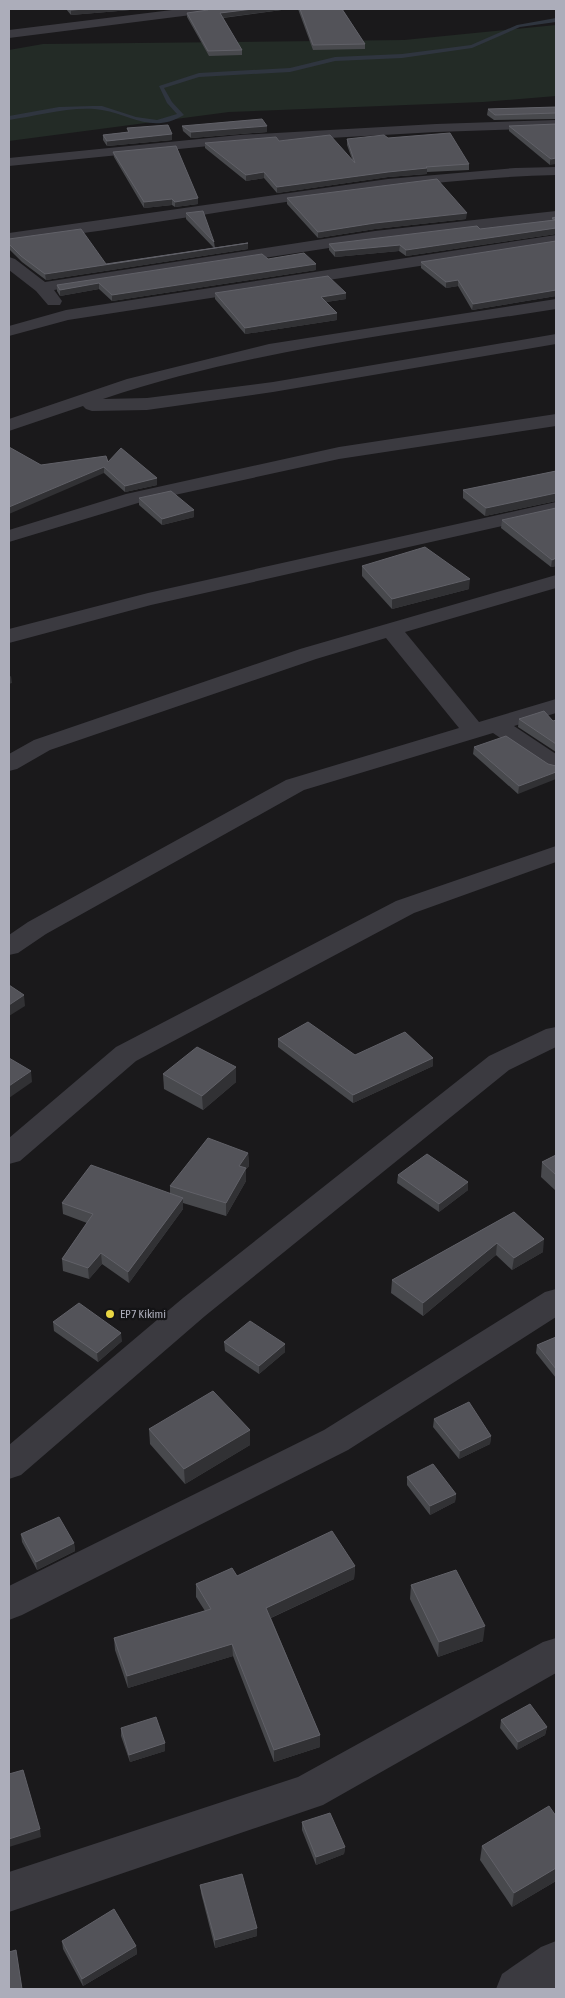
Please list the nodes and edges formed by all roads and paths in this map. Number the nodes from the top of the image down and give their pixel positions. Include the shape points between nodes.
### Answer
1 (207, 9) edge
2 (9, 34) edge
3 (556, 124) edge
4 (9, 162) edge
5 (556, 171) edge
6 (556, 216) edge
7 (9, 238) edge
8 (556, 240) edge
9 (9, 262) edge
10 (42, 287) junction
11 (556, 304) edge
12 (66, 315) junction
13 (9, 331) edge
14 (556, 339) edge
15 (71, 405) junction
16 (556, 420) edge
17 (9, 425) edge
18 (556, 508) edge
19 (9, 536) edge
20 (556, 582) edge
21 (391, 630) junction
22 (9, 636) edge
23 (556, 706) edge
24 (485, 727) junction
25 (9, 764) edge
26 (556, 765) edge
27 (556, 854) edge
28 (9, 947) edge
29 (556, 1036) edge
30 (9, 1154) edge
31 (556, 1301) edge
32 (9, 1465) edge
33 (9, 1604) edge
34 (556, 1654) edge
35 (9, 1892) edge
36 (556, 1962) edge
37 (517, 1989) edge

1 - 2 street
3 - 4 street via 239,139
5 - 7 street via 355,187
6 - 10 street via 375,236
8 - 12 street
9 - 10 street
10 - 12 street
11 - 15 street via 269,349 133,383
12 - 13 street
14 - 15 street via 273,387 156,403
15 - 17 street
16 - 19 street via 339,453 133,498
18 - 22 street via 148,599
20 - 21 street
21 - 24 street
21 - 25 street via 308,654 42,745
23 - 24 street
24 - 26 street
24 - 28 street via 295,785 37,928
27 - 30 street via 405,907 126,1054
29 - 32 street via 499,1063 194,1307
31 - 33 street via 336,1440
34 - 35 street via 309,1792
36 - 37 street

